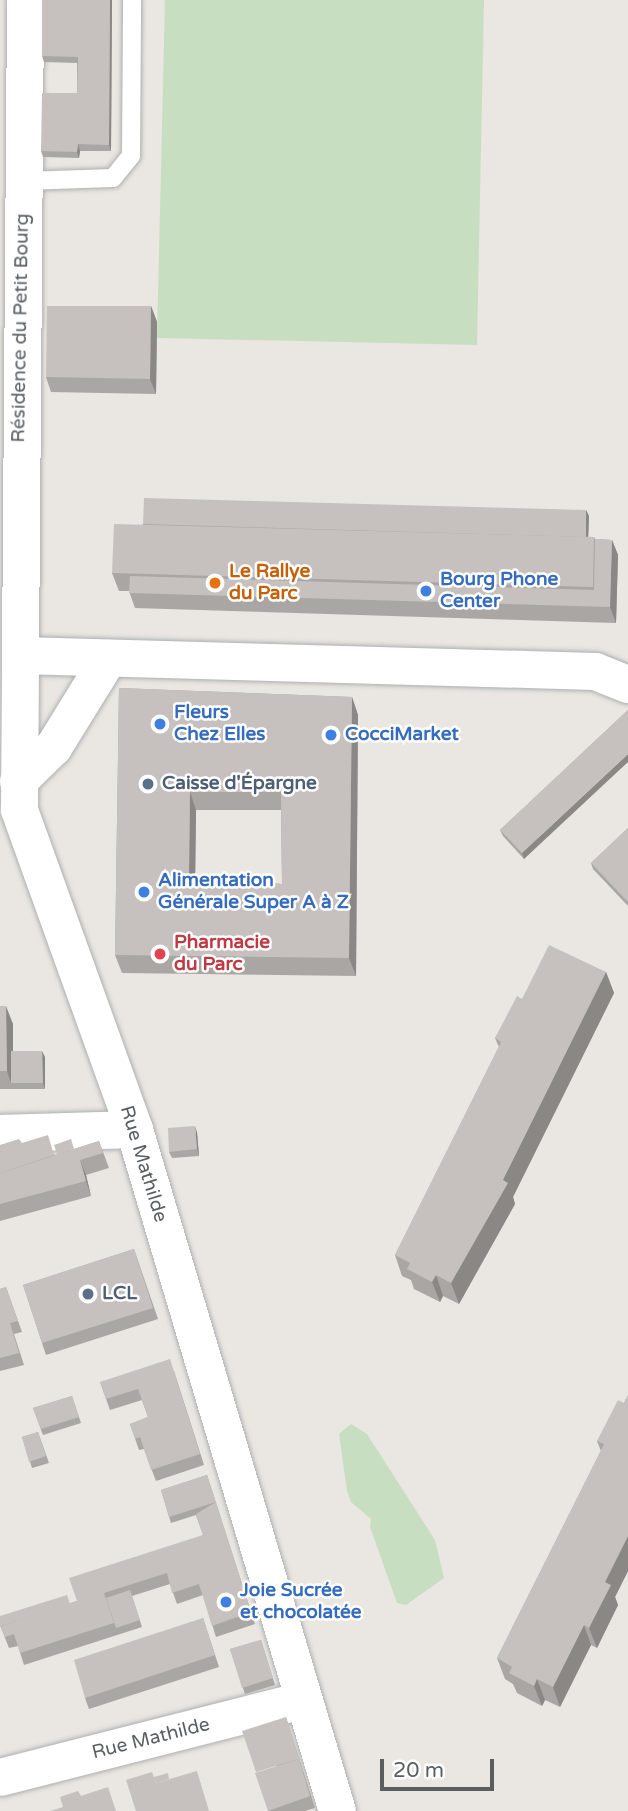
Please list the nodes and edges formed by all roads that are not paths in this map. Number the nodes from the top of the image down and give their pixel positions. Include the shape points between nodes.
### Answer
1 (24, 0) edge
2 (132, 0) edge
3 (23, 181) junction
4 (20, 655) junction
5 (108, 658) junction
6 (628, 684) edge
7 (9, 780) edge
8 (134, 1129) junction
9 (0, 1133) edge
10 (301, 1700) junction
11 (0, 1777) edge
12 (337, 1811) edge

1 - 3 street, Résidence du Petit Bourg
2 - 3 lane via 131,156 113,178
3 - 4 street, Résidence du Petit Bourg
4 - 5 street
4 - 7 street, Résidence du Petit Bourg
5 - 6 street via 595,671
5 - 7 street via 53,747
7 - 8 street, Rue Mathilde
8 - 9 street
8 - 10 street, Rue Mathilde
10 - 11 street, Rue Mathilde
10 - 12 street, Rue Mathilde

